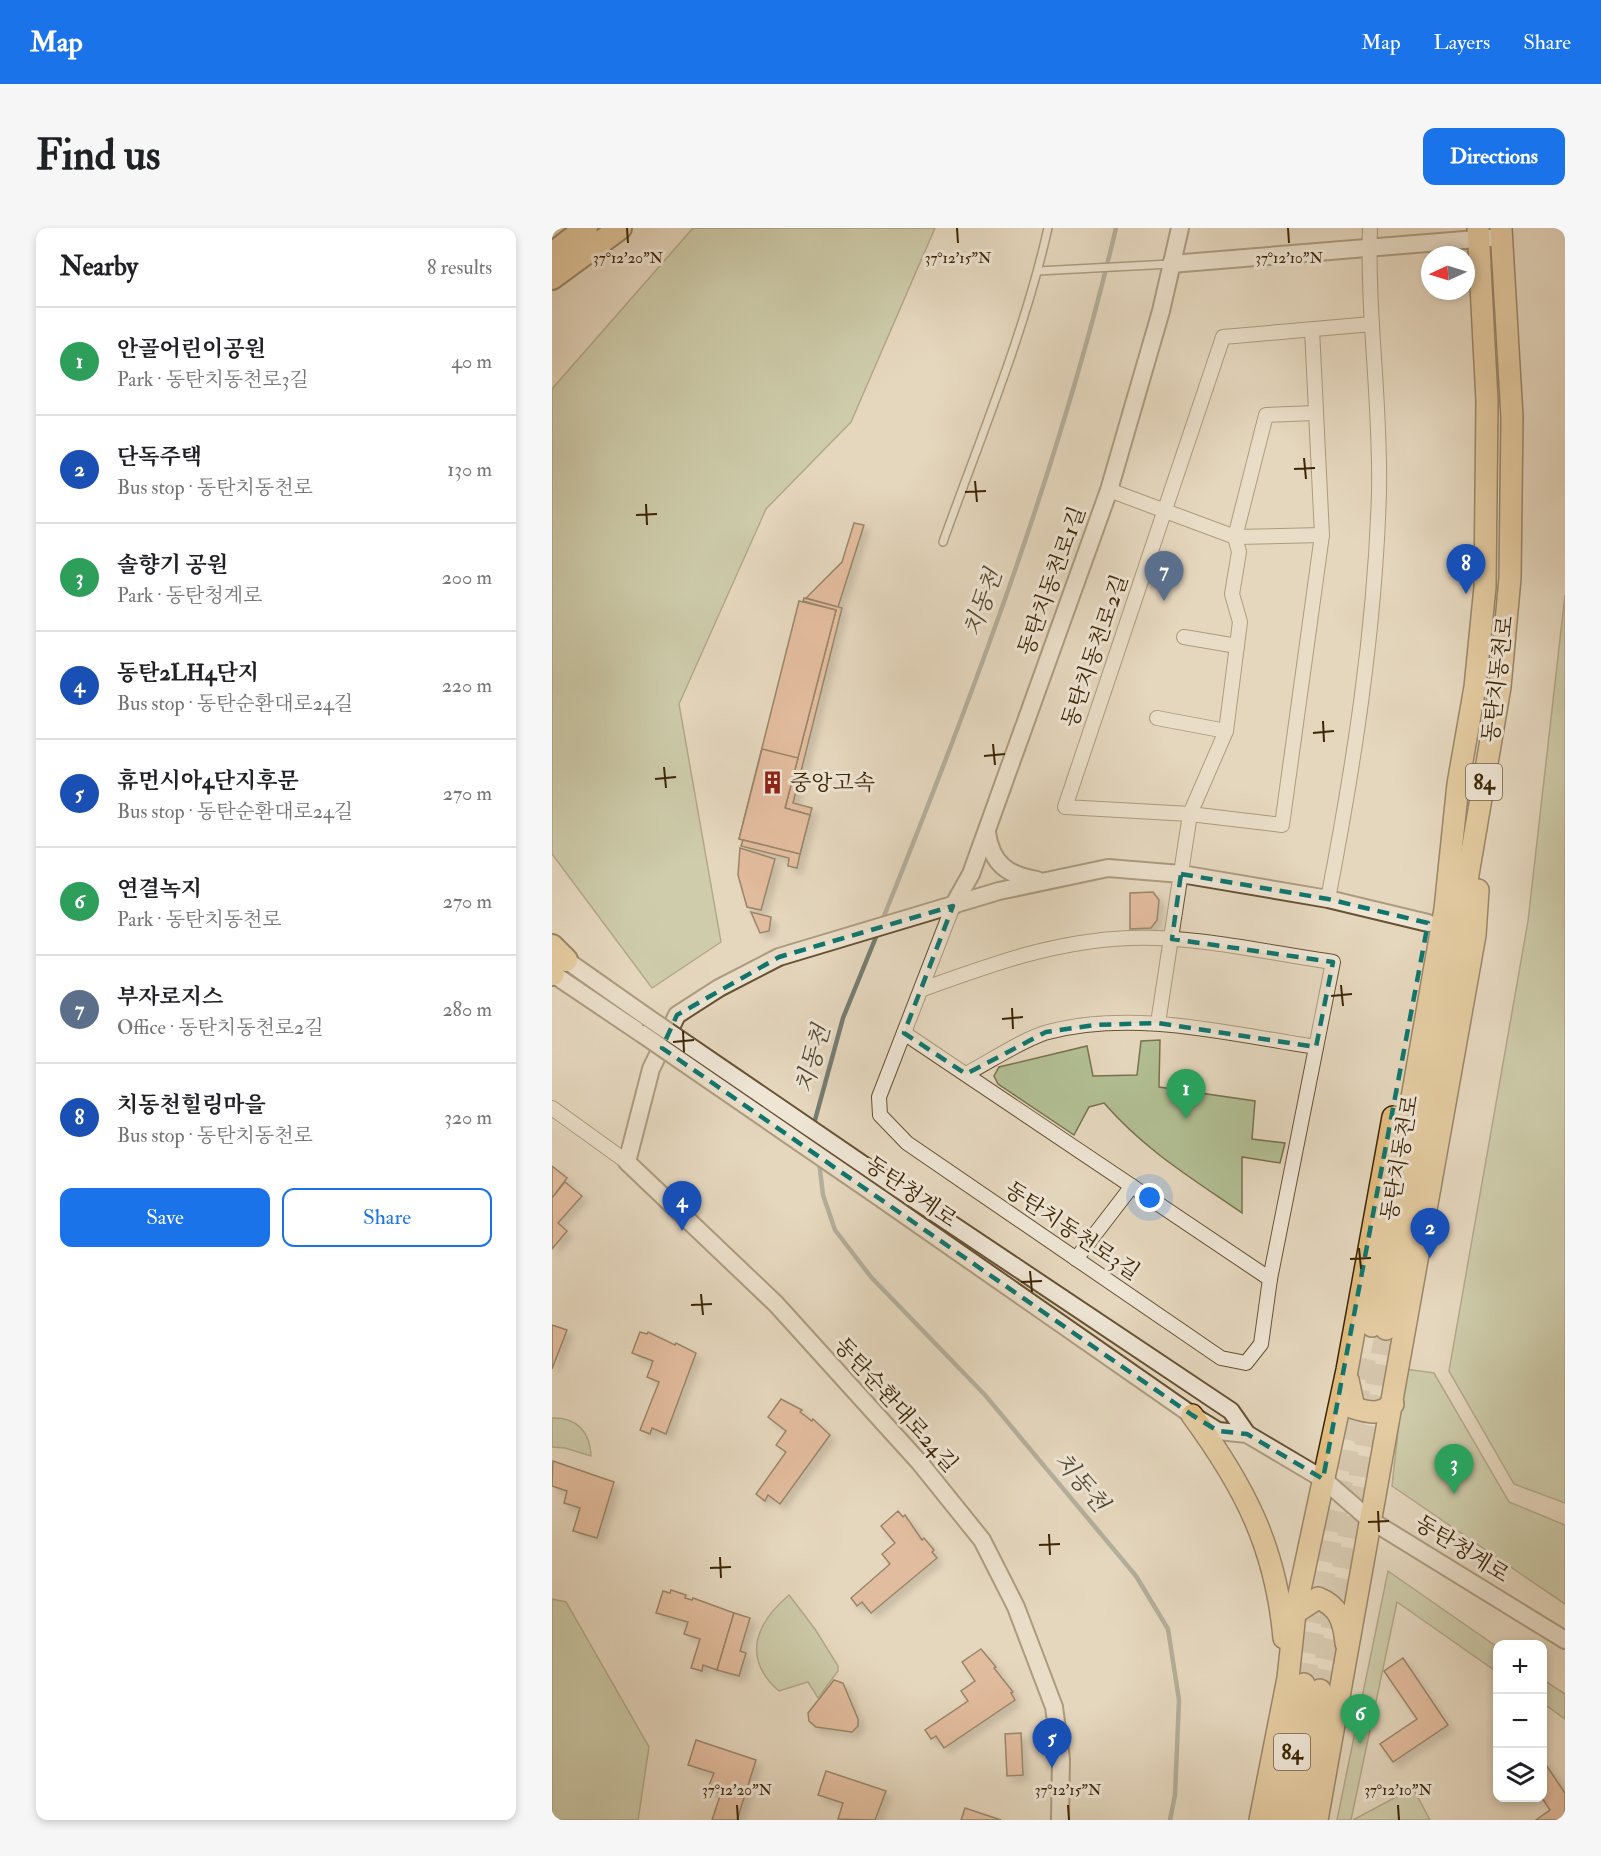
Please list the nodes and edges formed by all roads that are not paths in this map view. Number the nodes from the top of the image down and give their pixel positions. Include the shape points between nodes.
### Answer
1 (586, 228) edge
2 (620, 228) edge
3 (1048, 228) edge
4 (1180, 228) edge
5 (1370, 228) edge
6 (1501, 232) edge
7 (1478, 233) edge
8 (1369, 249) junction
9 (561, 259) edge
10 (1171, 264) junction
11 (1038, 271) junction
12 (552, 278) edge
13 (552, 291) edge
14 (1372, 324) junction
15 (1312, 329) junction
16 (1316, 413) junction
17 (1108, 490) junction
18 (1165, 511) junction
19 (1322, 535) junction
20 (1235, 537) junction
21 (943, 542) dead end
22 (1185, 637) dead end
23 (1237, 646) junction
24 (1157, 718) dead end
25 (1226, 731) junction
26 (1458, 784) junction
27 (1482, 796) junction
28 (1190, 814) junction
29 (986, 830) junction
30 (1181, 874) junction
31 (1044, 881) junction
32 (1328, 899) junction
33 (953, 906) junction
34 (1428, 923) junction
35 (1172, 939) junction
36 (554, 963) edge
37 (923, 989) junction
38 (1158, 1023) junction
39 (904, 1033) junction
40 (1316, 1047) junction
41 (966, 1074) junction
42 (552, 1107) edge
43 (627, 1162) junction
44 (1132, 1186) junction
45 (1076, 1258) junction
46 (1270, 1279) junction
47 (1347, 1370) junction
48 (1393, 1404) junction
49 (1192, 1415) junction
50 (1247, 1434) junction
51 (1323, 1479) junction
52 (1370, 1520) junction
53 (1295, 1613) junction
54 (1565, 1640) edge
55 (1348, 1659) junction
56 (1304, 1684) junction
57 (1060, 1820) edge
58 (1260, 1820) edge
59 (1280, 1820) edge
60 (1297, 1820) edge
61 (1317, 1820) edge

1 - 9 highway
2 - 9 highway
3 - 11 lane
4 - 10 street, 동탄치동천로1길
5 - 8 street
6 - 7 street, 동탄치동천로
6 - 27 main road, 동탄치동천로 / 84 via 1512,417 1510,578 1500,687
7 - 8 street, 동탄치동천로
7 - 26 main road, 동탄치동천로 / 84 via 1487,401 1485,575 1475,687
8 - 10 street, 동탄치동천로
8 - 14 street
9 - 12 highway
9 - 13 highway
10 - 11 lane
10 - 17 street, 동탄치동천로1길
11 - 21 lane
14 - 15 street, 동탄치동천로2길
14 - 32 street via 1379,490 1376,541 1365,682 1352,778
15 - 16 street, 동탄치동천로2길
15 - 18 street, 동탄치동천로2길 via 1223,337
16 - 19 street, 동탄치동천로2길
16 - 20 street via 1266,414
17 - 18 street
17 - 29 street, 동탄치동천로1길
18 - 20 street
18 - 28 street, 동탄치동천로2길 via 1065,807
19 - 20 street
19 - 28 street, 동탄치동천로2길 via 1281,825
20 - 23 street via 1239,552 1232,594 1240,622
22 - 23 street
23 - 25 street
24 - 25 street
25 - 28 street
26 - 27 main road, 동탄치동천로 / 84 via 1445,909 1379,1328
26 - 34 main road
27 - 48 main road via 1475,935
28 - 30 street
29 - 31 street via 990,852 1005,869 1019,877
29 - 33 street, 동탄치동천로1길
30 - 31 street via 1108,868
30 - 32 street
30 - 35 street
31 - 33 street
32 - 34 street
33 - 37 street, 동탄치동천로3길
33 - 43 street via 778,957 719,987 677,1015 651,1069
34 - 47 main road
35 - 37 street, 동탄치동천로3길 via 1130,938 1057,946 1014,956
35 - 38 street
35 - 40 street, 동탄치동천로3길 via 1332,962
36 - 49 street, 동탄청계로, bridge via 642,1034
36 - 50 street, 동탄청계로, bridge via 647,1017 1231,1411
37 - 39 street, 동탄치동천로3길
38 - 40 street
38 - 41 street via 1095,1025 1046,1032
39 - 41 street
39 - 45 street, 동탄치동천로3길 via 879,1097 880,1115 907,1143
40 - 46 street, 동탄치동천로3길
41 - 44 street
42 - 43 street, 동탄순환대로24길
43 - 57 street, 동탄순환대로24길 via 776,1304 920,1463 982,1540 1016,1607 1054,1707 1061,1760
44 - 45 street
44 - 46 street
45 - 46 street, 동탄치동천로3길 via 1221,1358 1246,1363 1261,1344
47 - 48 main road via 1354,1408 1382,1413
47 - 51 main road
48 - 52 main road
49 - 50 street, 동탄청계로 via 1218,1431
49 - 56 main road via 1225,1459 1259,1525
50 - 51 street, 동탄청계로
51 - 52 street, 동탄청계로
51 - 53 main road
52 - 54 street, 동탄청계로
52 - 55 main road
53 - 55 main road via 1318,1598 1330,1603 1345,1628
53 - 56 main road
55 - 61 main road
56 - 58 main road
56 - 59 main road, 84
56 - 60 main road, 84

